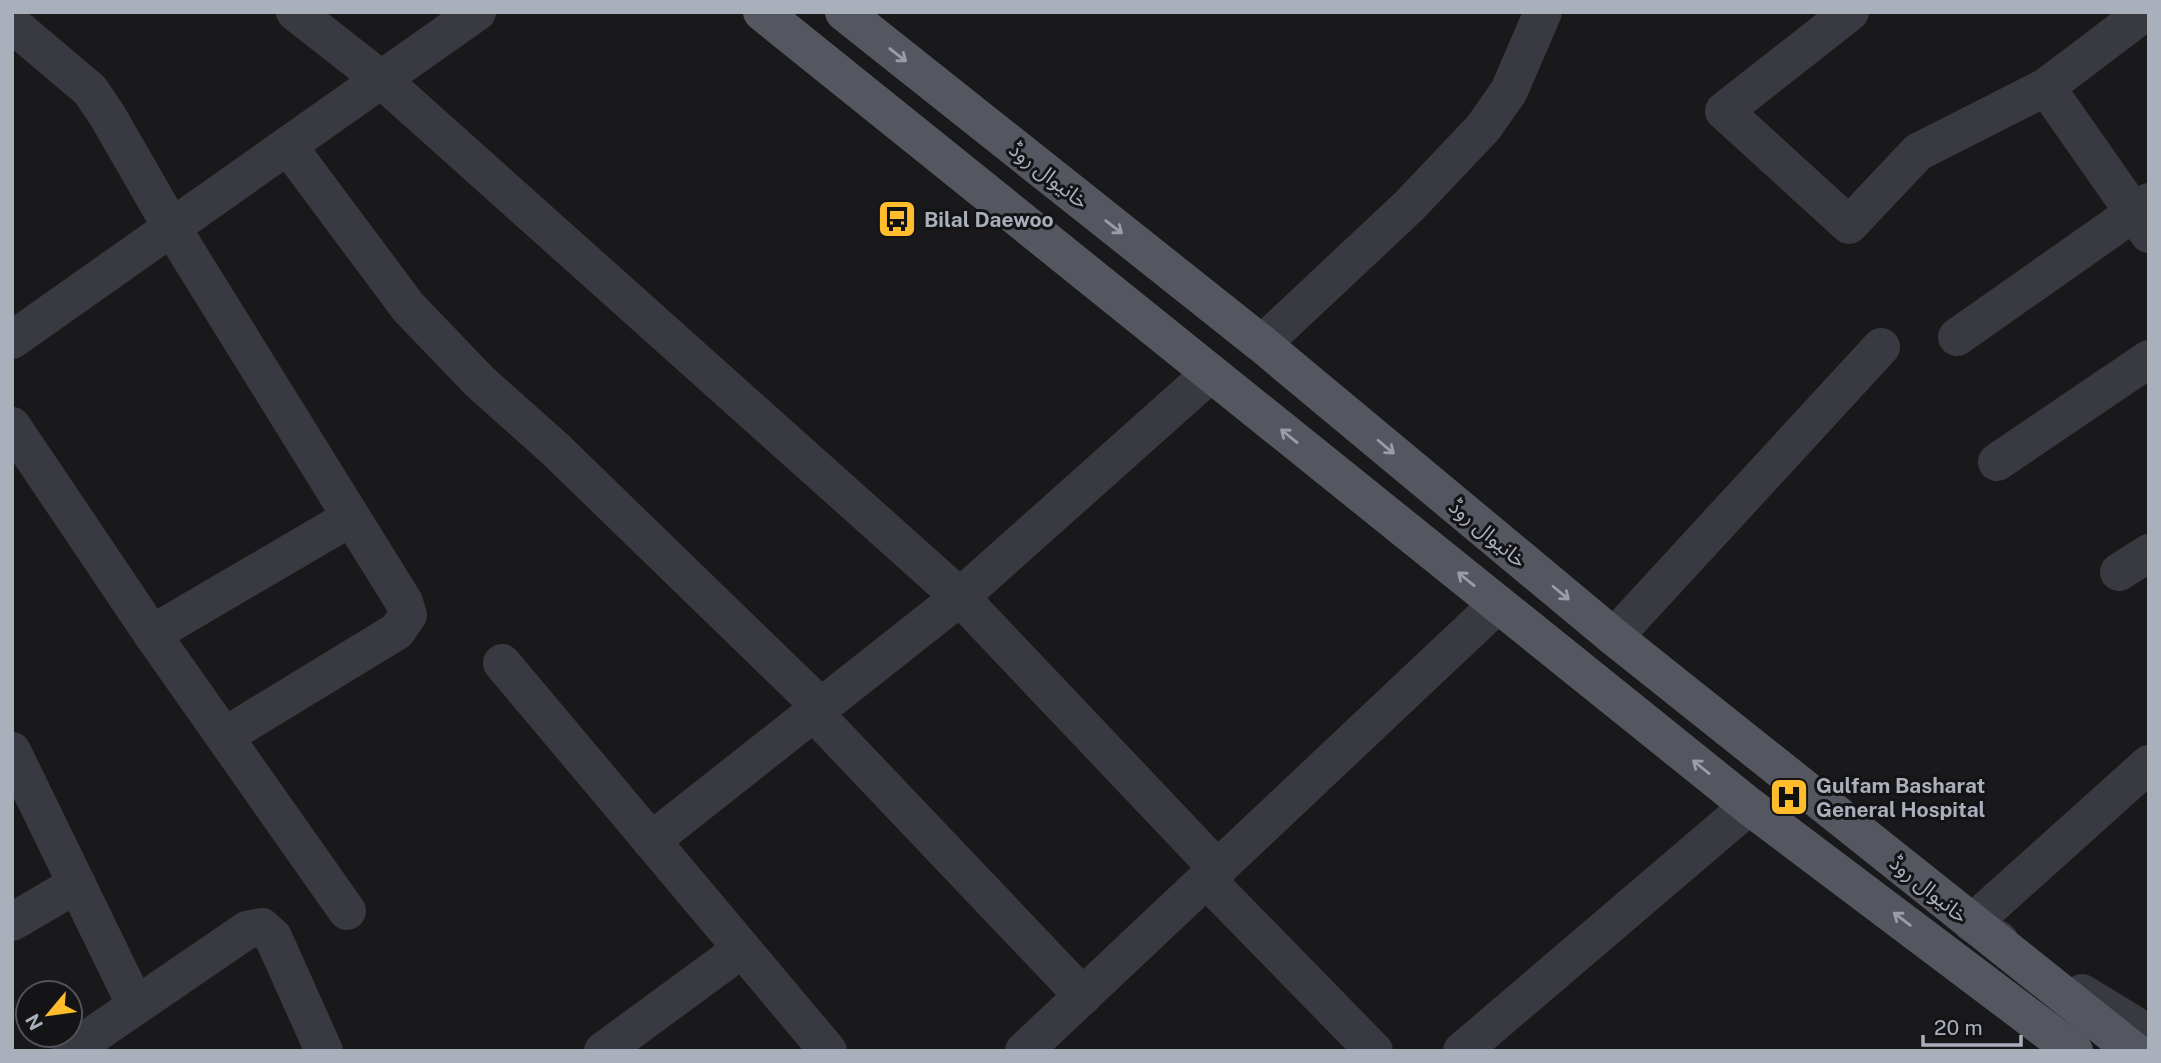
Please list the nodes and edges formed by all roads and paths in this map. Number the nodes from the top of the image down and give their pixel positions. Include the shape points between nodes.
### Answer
1 (295, 12) edge
2 (477, 12) edge
3 (762, 12) edge
4 (844, 12) edge
5 (1543, 12) edge
6 (1850, 12) edge
7 (2145, 12) edge
8 (12, 24) edge
9 (382, 80) junction
10 (2046, 87) junction
11 (288, 146) junction
12 (2144, 216) edge
13 (172, 228) junction
14 (1957, 337) dead end
15 (12, 340) edge
16 (1262, 344) junction
17 (1881, 347) dead end
18 (2149, 359) edge
19 (1211, 373) junction
20 (12, 426) edge
21 (1997, 462) dead end
22 (350, 519) junction
23 (960, 597) junction
24 (1498, 604) junction
25 (152, 634) junction
26 (1614, 637) junction
27 (502, 663) dead end
28 (817, 710) junction
29 (225, 736) junction
30 (12, 751) edge
31 (2149, 764) edge
32 (1749, 806) junction
33 (651, 841) junction
34 (1212, 874) junction
35 (77, 884) junction
36 (347, 911) dead end
37 (12, 922) edge
38 (1972, 923) junction
39 (743, 949) junction
40 (1957, 960) junction
41 (1083, 996) junction
42 (136, 1006) junction
43 (2149, 1034) edge
44 (70, 1051) edge
45 (324, 1051) edge
46 (603, 1051) edge
47 (828, 1051) edge
48 (1024, 1051) edge
49 (1374, 1051) edge
50 (1462, 1051) edge
51 (2056, 1051) edge
52 (2074, 1051) edge
53 (2134, 1051) edge

1 - 9 street
2 - 9 street
3 - 19 main road, خانیوال روڈ
4 -> 16 main road, خانیوال روڈ
5 - 16 street via 1509,92 1483,128 1409,206
6 - 10 street via 1724,111 1849,225 1918,152
7 - 10 street
8 - 13 street via 90,90
9 - 11 street
9 - 23 street
10 - 12 street
11 - 13 street
11 - 28 street via 408,307
12 - 14 street
13 - 15 street
13 - 22 street
16 -> 26 main road, خانیوال روڈ
17 - 26 street
18 - 21 street
19 - 23 street
24 -> 19 main road, خانیوال روڈ
20 - 25 street
22 - 25 street
22 - 29 street via 408,615 397,631
23 - 28 street
23 - 34 street
32 -> 24 main road, خانیوال روڈ
24 - 34 street
25 - 29 street
26 - 38 main road, خانیوال روڈ
27 - 33 street
28 - 33 street
28 - 41 street
29 - 36 street
30 - 35 street
31 - 38 street
40 -> 32 main road, خانیوال روڈ
32 - 50 street
33 - 39 street
34 - 41 street
34 - 49 street
35 - 37 street
35 - 42 street
38 - 43 street
38 - 53 main road, خانیوال روڈ
39 - 46 street
39 - 47 street
40 - 51 street, خانیوال روڈ
40 - 52 main road, خانیوال روڈ
41 - 48 street
42 - 44 street
42 - 45 street via 247,930 262,927 273,937

